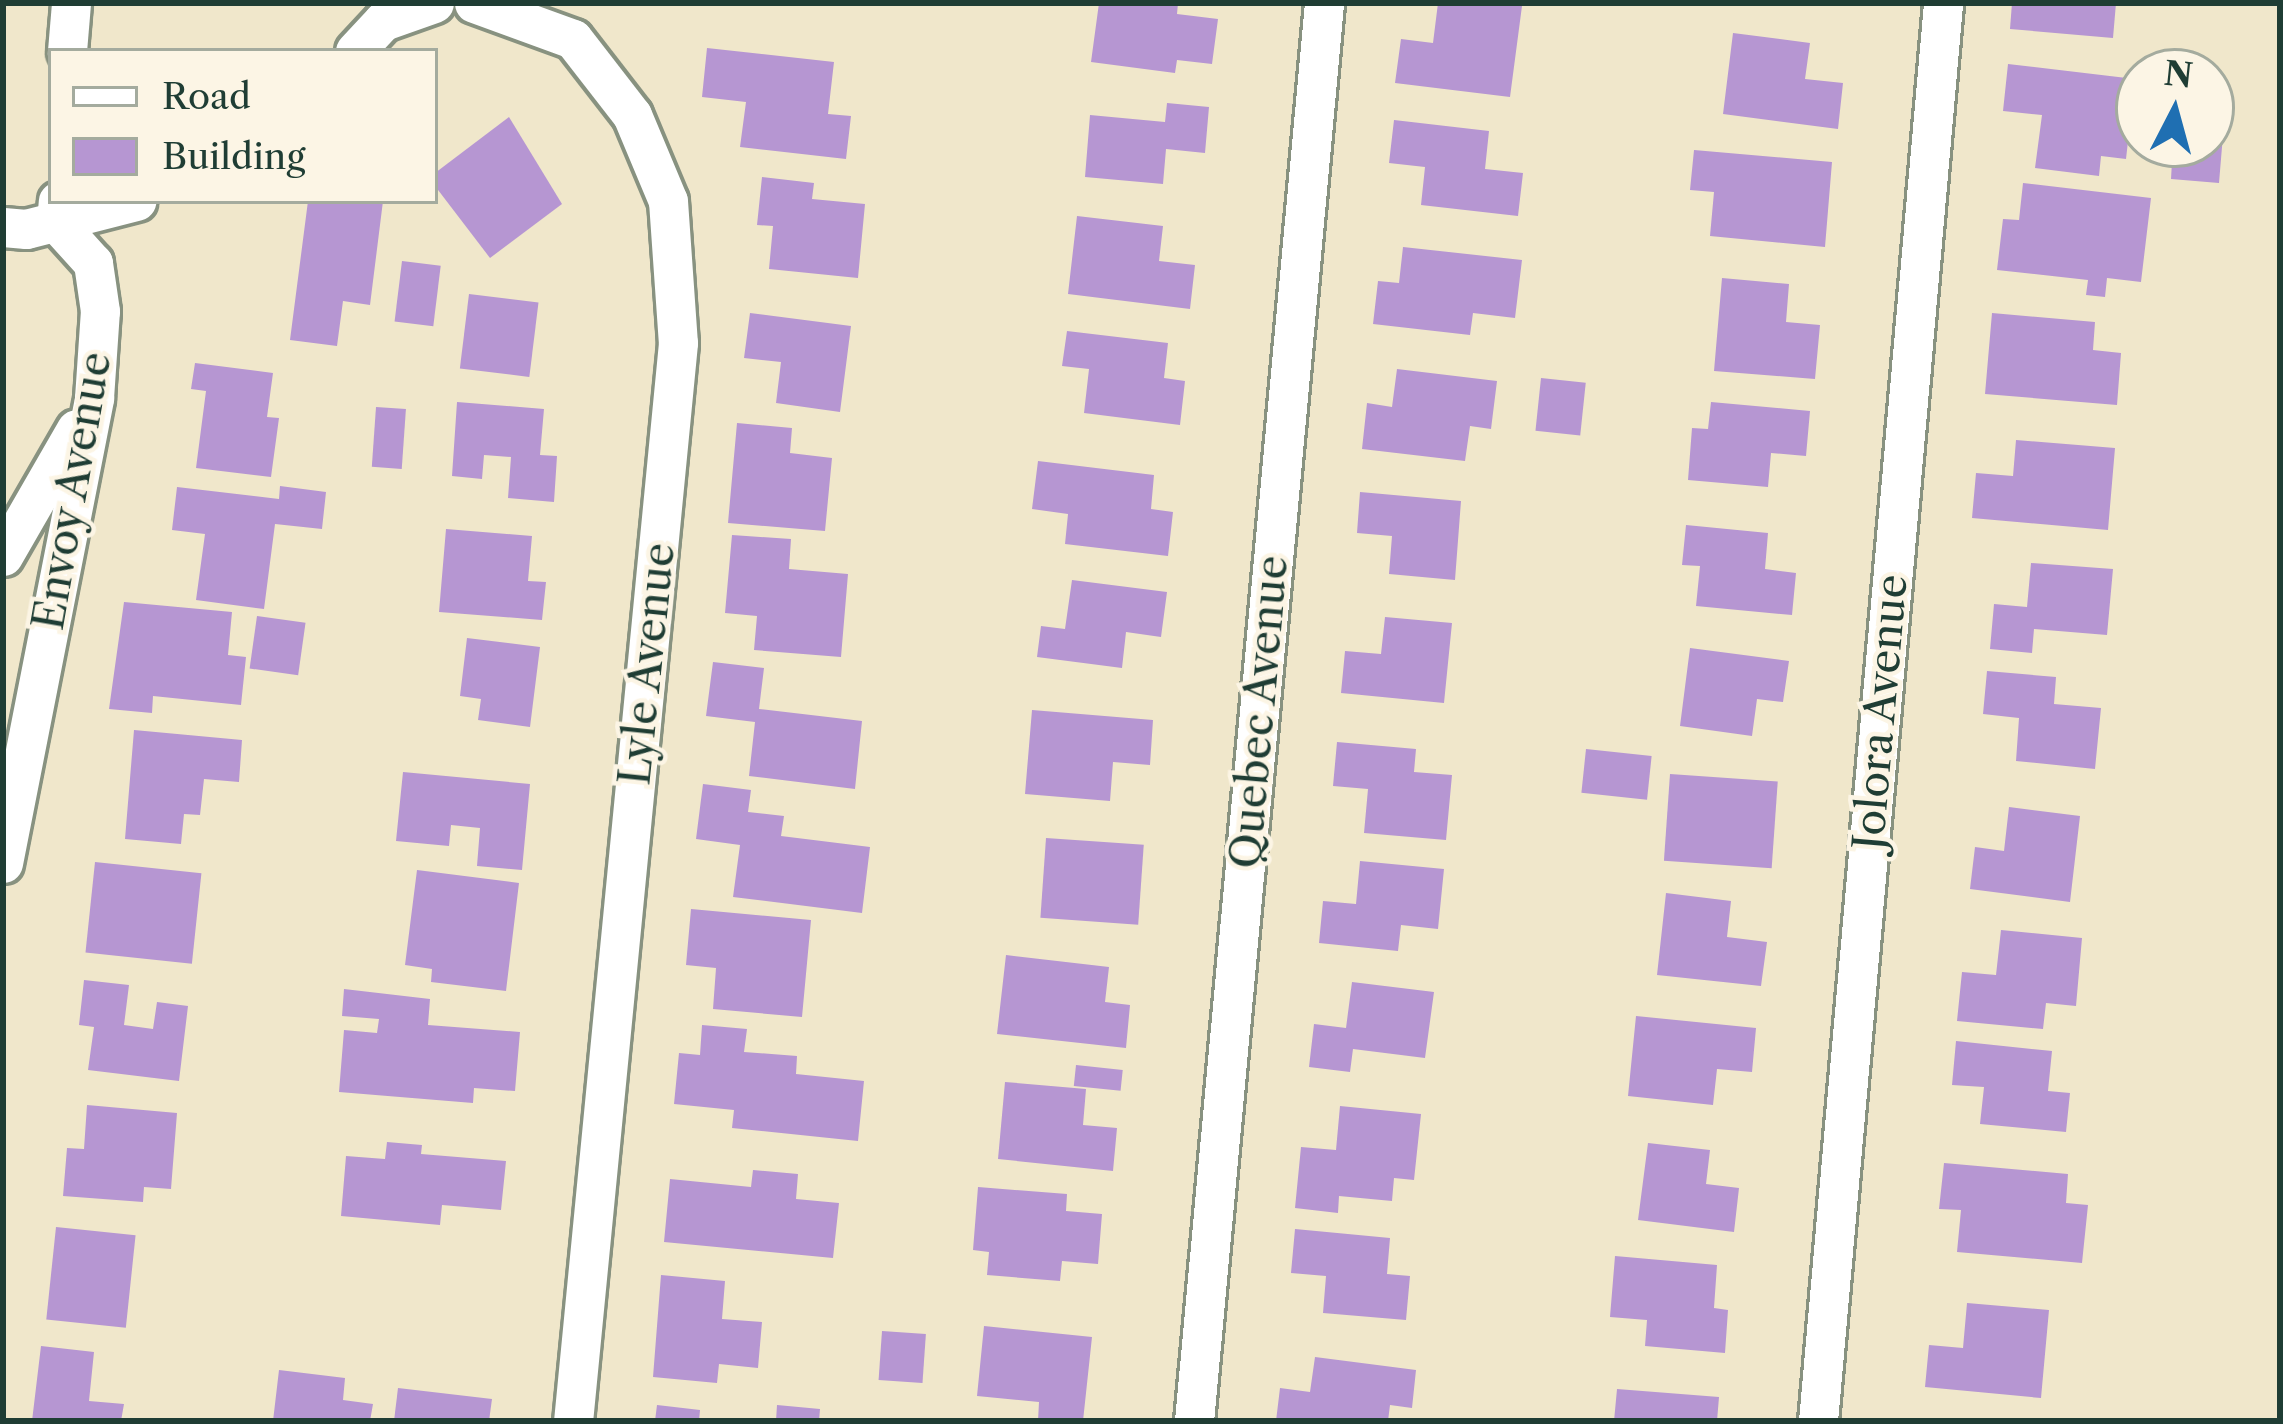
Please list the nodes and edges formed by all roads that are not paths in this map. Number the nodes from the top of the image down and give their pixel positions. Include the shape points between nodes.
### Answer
1 (70, 3) edge
2 (434, 3) edge
3 (474, 3) edge
4 (1324, 3) edge
5 (1943, 3) edge
6 (68, 48) edge
7 (358, 48) edge
8 (112, 204) edge
9 (57, 211) edge
10 (3, 227) edge
11 (94, 398) junction
12 (3, 556) edge
13 (3, 863) edge
14 (573, 1421) edge
15 (1195, 1421) edge
16 (1818, 1421) edge

1 - 6 street
2 - 7 street via 383,21
3 - 14 street, Lyle Avenue via 573,40 632,115 668,201 678,343
4 - 15 street, Quebec Avenue
5 - 16 street, Jolora Avenue
8 - 9 street
9 - 10 street
9 - 11 street, Envoy Avenue via 93,263 100,311
11 - 12 street
11 - 13 street, Envoy Avenue

